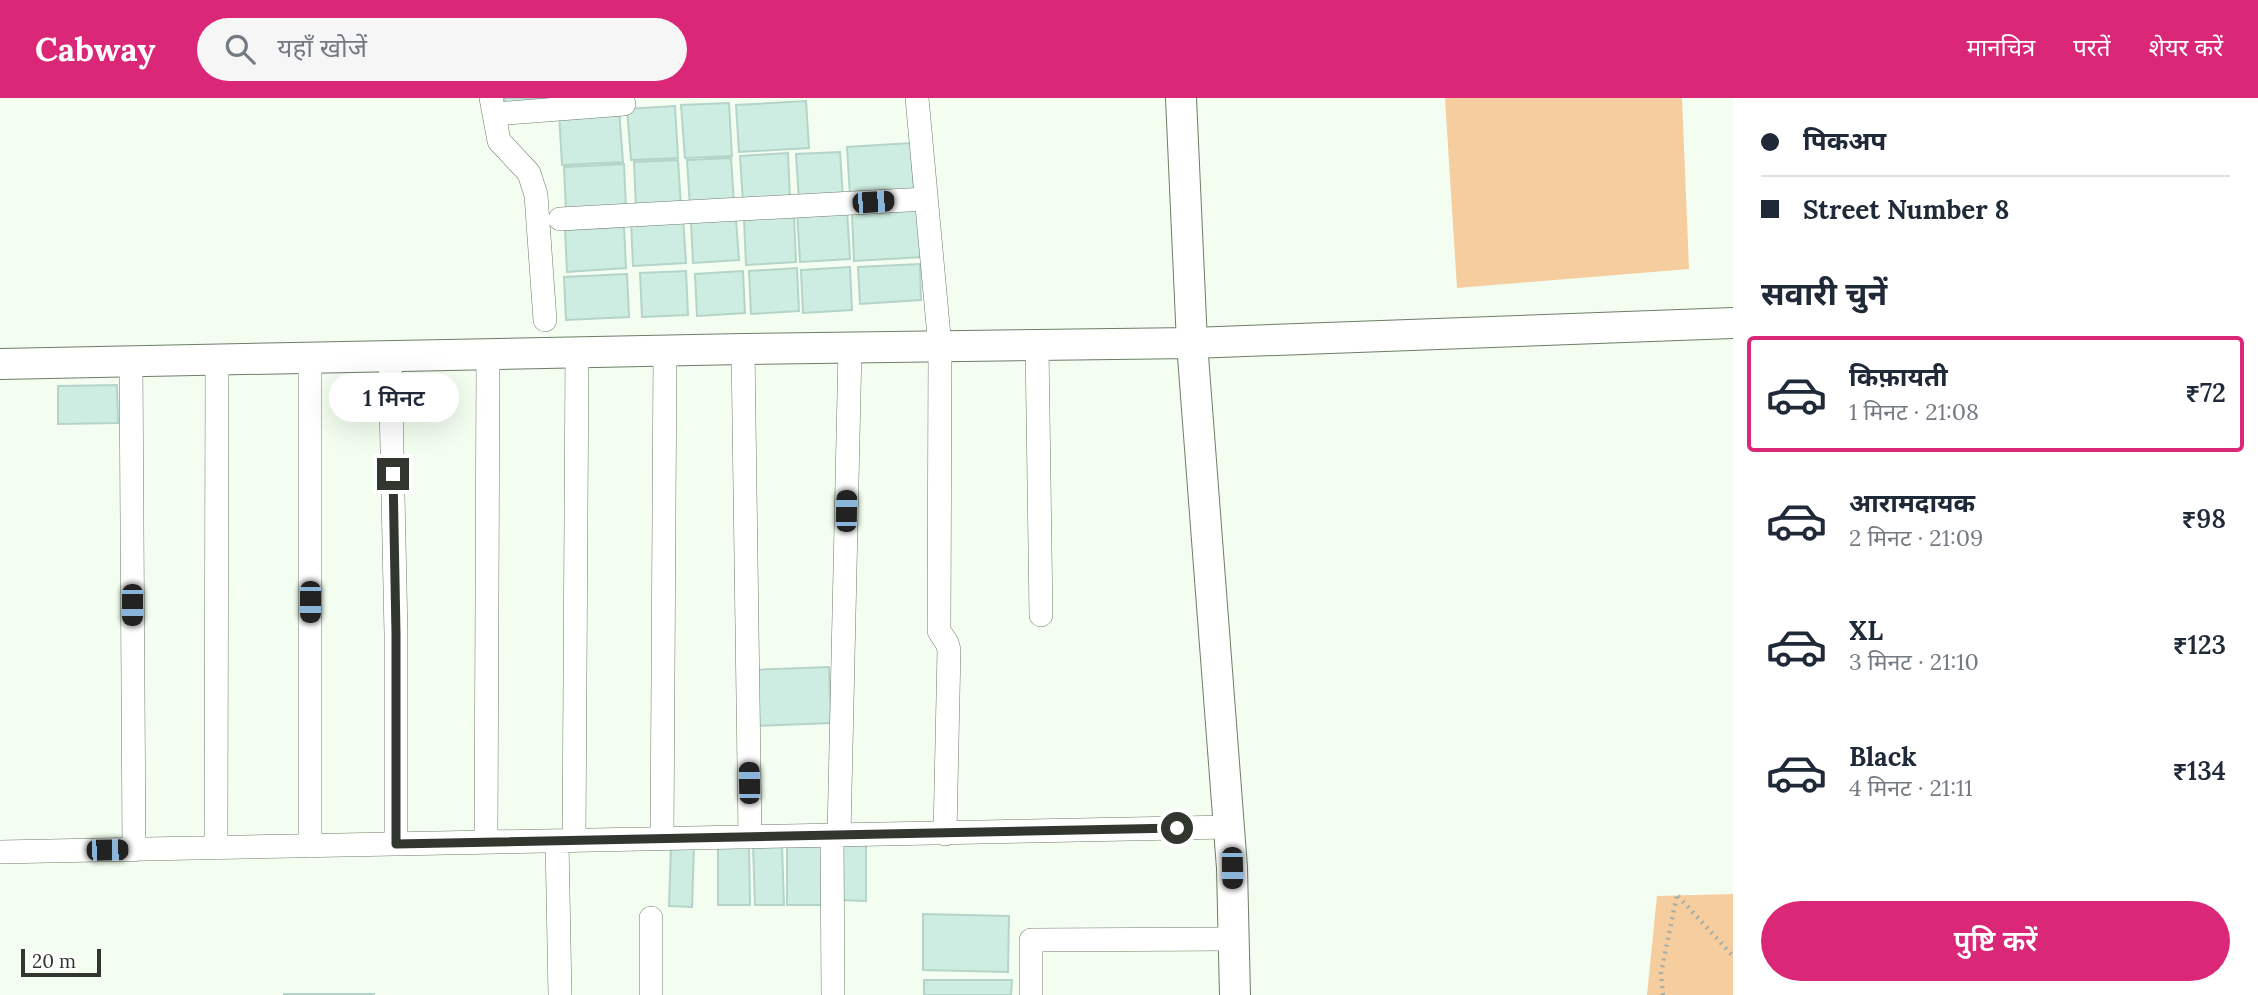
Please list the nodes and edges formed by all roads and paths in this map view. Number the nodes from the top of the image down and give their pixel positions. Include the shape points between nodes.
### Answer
1 (917, 98) edge
2 (1181, 98) edge
3 (624, 104) dead end
4 (493, 106) edge
5 (926, 199) junction
6 (560, 219) dead end
7 (545, 320) dead end
8 (1733, 323) edge
9 (1192, 343) junction
10 (1037, 346) junction
11 (940, 347) junction
12 (743, 349) junction
13 (850, 349) junction
14 (665, 352) junction
15 (577, 353) junction
16 (488, 355) junction
17 (390, 356) junction
18 (310, 358) junction
19 (217, 359) junction
20 (131, 361) junction
21 (0, 364) edge
22 (1041, 615) dead end
23 (1228, 827) junction
24 (945, 834) junction
25 (835, 835) junction
26 (750, 837) junction
27 (662, 839) junction
28 (566, 841) junction
29 (486, 842) junction
30 (396, 844) junction
31 (310, 846) junction
32 (216, 848) junction
33 (134, 850) junction
34 (0, 852) edge
35 (651, 918) dead end
36 (1233, 939) junction
37 (1733, 957) edge
38 (560, 995) edge
39 (652, 995) edge
40 (833, 995) edge
41 (1031, 995) edge
42 (1235, 995) edge
43 (1663, 995) edge

1 - 5 street
2 - 9 street
3 - 4 street
4 - 7 street via 499,141 529,173 536,195
5 - 6 street
5 - 11 street
8 - 9 street
9 - 10 street
9 - 23 street
10 - 11 street
10 - 22 street
11 - 13 street
11 - 24 street via 939,631 949,650
12 - 13 street
12 - 14 street
12 - 26 street
13 - 25 street
14 - 15 street
14 - 27 street
15 - 16 street
15 - 28 street
16 - 17 street
16 - 29 street
17 - 18 street
17 - 30 street
18 - 19 street
18 - 31 street
19 - 20 street
19 - 32 street
20 - 21 street
20 - 33 street
23 - 24 street
23 - 36 street
24 - 25 street
25 - 26 street
25 - 40 street
26 - 27 street
27 - 28 street
28 - 29 street
28 - 38 street
29 - 30 street
30 - 31 street
31 - 32 street
32 - 33 street
33 - 34 street
35 - 39 street
36 - 41 street via 1031,940
36 - 42 street
37 - 43 path via 1677,895 1661,973

